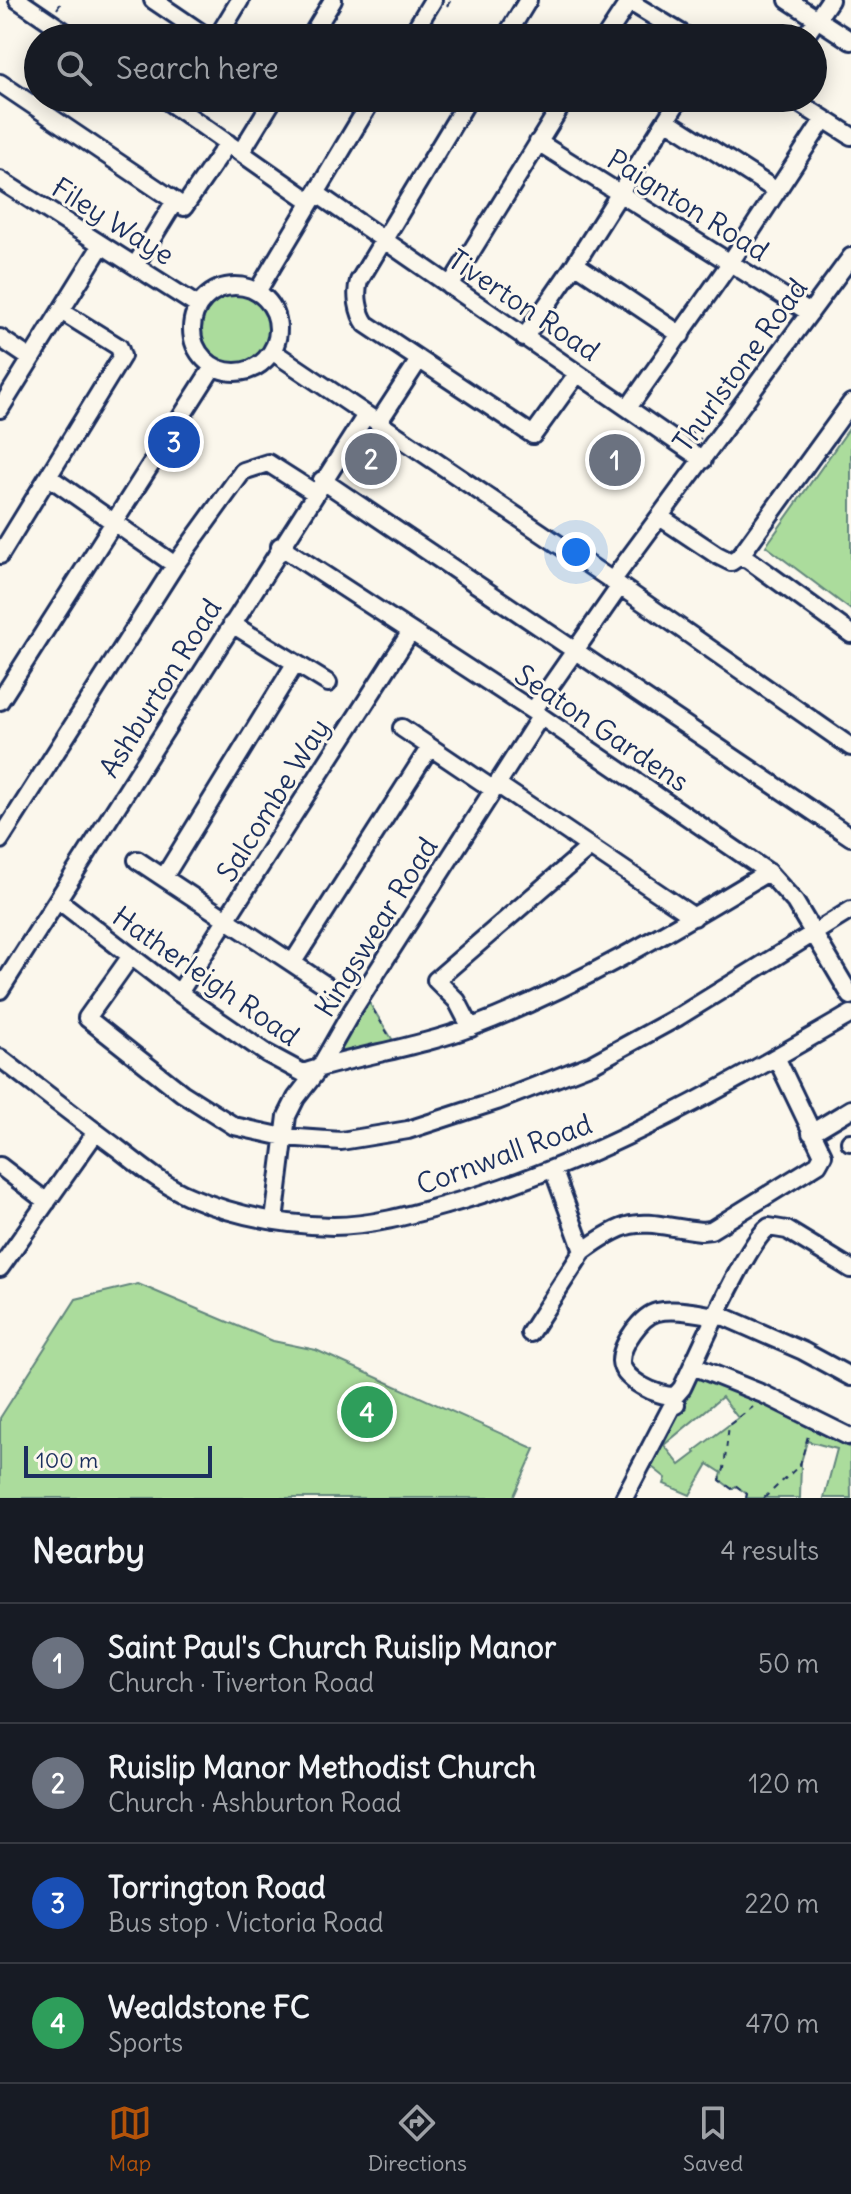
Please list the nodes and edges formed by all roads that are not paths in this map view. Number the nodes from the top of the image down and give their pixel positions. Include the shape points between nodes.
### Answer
1 (18, 0) edge
2 (153, 0) edge
3 (240, 0) edge
4 (333, 0) edge
5 (433, 0) edge
6 (528, 0) edge
7 (629, 0) edge
8 (788, 0) edge
9 (830, 0) edge
10 (48, 9) edge
11 (817, 19) junction
12 (61, 24) edge
13 (188, 24) edge
14 (225, 24) edge
15 (318, 24) edge
16 (418, 24) edge
17 (513, 24) edge
18 (614, 24) edge
19 (667, 24) edge
20 (814, 24) edge
21 (825, 24) edge
22 (827, 25) edge
23 (851, 41) edge
24 (0, 83) edge
25 (24, 99) edge
26 (43, 112) edge
27 (188, 112) edge
28 (263, 112) edge
29 (365, 112) edge
30 (461, 112) edge
31 (557, 112) edge
32 (671, 112) edge
33 (813, 112) edge
34 (824, 119) junction
35 (666, 120) junction
36 (849, 129) edge
37 (538, 142) junction
38 (235, 148) junction
39 (0, 180) edge
40 (777, 191) junction
41 (620, 193) junction
42 (313, 197) junction
43 (175, 201) junction
44 (385, 241) junction
45 (101, 246) junction
46 (851, 257) edge
47 (730, 263) junction
48 (575, 264) junction
49 (135, 266) junction
50 (450, 286) junction
51 (257, 292) junction
52 (198, 306) junction
53 (61, 311) junction
54 (810, 313) junction
55 (681, 335) junction
56 (0, 338) edge
57 (524, 338) junction
58 (272, 351) junction
59 (31, 359) junction
60 (419, 360) junction
61 (213, 367) junction
62 (577, 374) junction
63 (851, 403) edge
64 (628, 408) junction
65 (0, 409) edge
66 (372, 419) junction
67 (703, 460) junction
68 (49, 477) junction
69 (318, 486) junction
70 (660, 517) junction
71 (114, 524) junction
72 (280, 546) junction
73 (0, 555) edge
74 (740, 556) junction
75 (175, 565) junction
76 (616, 583) junction
77 (232, 624) junction
78 (410, 633) junction
79 (851, 634) edge
80 (575, 651) junction
81 (295, 664) junction
82 (328, 683) dead end
83 (0, 701) edge
84 (536, 714) junction
85 (402, 728) dead end
86 (430, 747) junction
87 (851, 747) edge
88 (495, 787) junction
89 (851, 837) edge
90 (0, 840) edge
91 (590, 847) junction
92 (137, 860) dead end
93 (768, 872) junction
94 (164, 877) junction
95 (58, 900) junction
96 (851, 910) edge
97 (694, 917) junction
98 (227, 920) junction
99 (816, 934) junction
100 (0, 956) edge
101 (131, 956) junction
102 (293, 962) junction
103 (16, 967) junction
104 (327, 986) dead end
105 (0, 990) edge
106 (179, 993) junction
107 (851, 996) edge
108 (851, 1014) edge
109 (471, 1028) junction
110 (776, 1057) junction
111 (0, 1058) edge
112 (320, 1067) junction
113 (851, 1109) edge
114 (96, 1132) junction
115 (811, 1133) junction
116 (284, 1137) junction
117 (0, 1166) edge
118 (553, 1169) junction
119 (47, 1202) junction
120 (274, 1221) junction
121 (583, 1251) junction
122 (0, 1268) edge
123 (851, 1269) edge
124 (717, 1316) junction
125 (530, 1333) dead end
126 (693, 1366) junction
127 (851, 1377) edge
128 (671, 1401) junction
129 (848, 1436) dead end
130 (624, 1498) edge

1 - 10 street
2 - 13 street
3 - 14 street
4 - 15 street
5 - 16 street
6 - 17 street
7 - 18 street
7 - 19 street
8 - 11 street
9 - 11 street
10 - 12 street
11 - 20 street
11 - 21 street
22 - 23 street
24 - 25 street
26 - 43 street
27 - 38 street, Tiverton Road
28 - 38 street
29 - 42 street
30 - 44 street
31 - 37 street
32 - 35 street
33 - 34 street
34 - 36 street
34 - 40 street
35 - 40 street
35 - 41 street
37 - 41 street, Paignton Road
37 - 50 street
38 - 42 street, Tiverton Road
38 - 43 street via 184,207
39 - 45 street, Filey Waye
40 - 47 street
41 - 47 street, Paignton Road
41 - 48 street
42 - 44 street, Tiverton Road
42 - 51 street
43 - 49 street
44 - 50 street, Tiverton Road
44 - 60 street via 356,290 362,319
45 - 49 street, Filey Waye
45 - 53 street
46 - 54 street, Thurlstone Road
47 - 54 street, Paignton Road
47 - 55 street
48 - 55 street
48 - 57 street
49 - 52 street, Filey Waye
50 - 57 street, Tiverton Road
51 - 52 street via 245,287 218,289
51 - 58 street via 278,322
52 - 61 street via 191,333 202,358
53 - 59 street
53 - 68 street via 119,347 122,356
54 - 67 street, Thurlstone Road
55 - 64 street
56 - 59 street
57 - 62 street, Tiverton Road
58 - 61 street via 255,368 241,372
58 - 66 street
59 - 65 street
60 - 62 street via 533,435
60 - 66 street, Ashburton Road
61 - 71 street
62 - 64 street, Tiverton Road
63 - 74 street
64 - 67 street, Tiverton Road
66 - 69 street, Ashburton Road
66 - 76 street
67 - 70 street, Thurlstone Road
68 - 71 street
68 - 73 street
69 - 72 street, Ashburton Road
69 - 75 street via 268,463 243,471
69 - 80 street
70 - 74 street via 731,562
70 - 76 street, Thurlstone Road
71 - 75 street
71 - 83 street
72 - 77 street, Ashburton Road
72 - 78 street, Seaton Gardens
74 - 79 street
75 - 90 street
76 - 80 street, Thurlstone Road
76 - 87 street
77 - 81 street
77 - 95 street, Ashburton Road
78 - 84 street, Seaton Gardens
78 - 98 street, Salcombe Way
80 - 84 street, Kingswear Road
80 - 89 street
81 - 82 street
81 - 94 street
84 - 88 street, Kingswear Road
84 - 93 street, Seaton Gardens
85 - 86 street
86 - 88 street
86 - 102 street
88 - 91 street
88 - 112 street, Kingswear Road
91 - 97 street
91 - 109 street via 436,980 457,1001
92 - 94 street
93 - 97 street, Hatherleigh Road
93 - 99 street, Seaton Gardens
94 - 98 street
95 - 101 street, Hatherleigh Road
95 - 103 street, Ashburton Road
96 - 99 street
97 - 109 street, Hatherleigh Road via 587,977
98 - 102 street
98 - 106 street, Salcombe Way
99 - 107 street, Seaton Gardens
99 - 116 street via 592,1064 497,1101 408,1130 341,1141
100 - 103 street
101 - 106 street, Hatherleigh Road
101 - 116 street via 87,1018 182,1093 234,1126
102 - 104 street
103 - 105 street, Ashburton Road
106 - 112 street, Hatherleigh Road via 292,1069 303,1073
108 - 110 street, Cornwall Road
109 - 112 street, Hatherleigh Road
110 - 115 street
110 - 118 street, Cornwall Road via 637,1133
111 - 114 street, Cornwall Road
112 - 116 street, Kingswear Road via 296,1098
113 - 115 street
114 - 119 street
114 - 120 street, Cornwall Road via 189,1197
115 - 121 street via 823,1155 818,1164 711,1230 635,1222
116 - 120 street, Kingswear Road
117 - 119 street
118 - 120 street, Cornwall Road via 401,1218 335,1226
118 - 121 street
119 - 122 street
121 - 125 street
123 - 124 street via 787,1230 769,1227 757,1239
124 - 126 street
124 - 127 street
124 - 128 street via 649,1315 623,1352 625,1372
126 - 128 street
126 - 129 street
128 - 130 street

